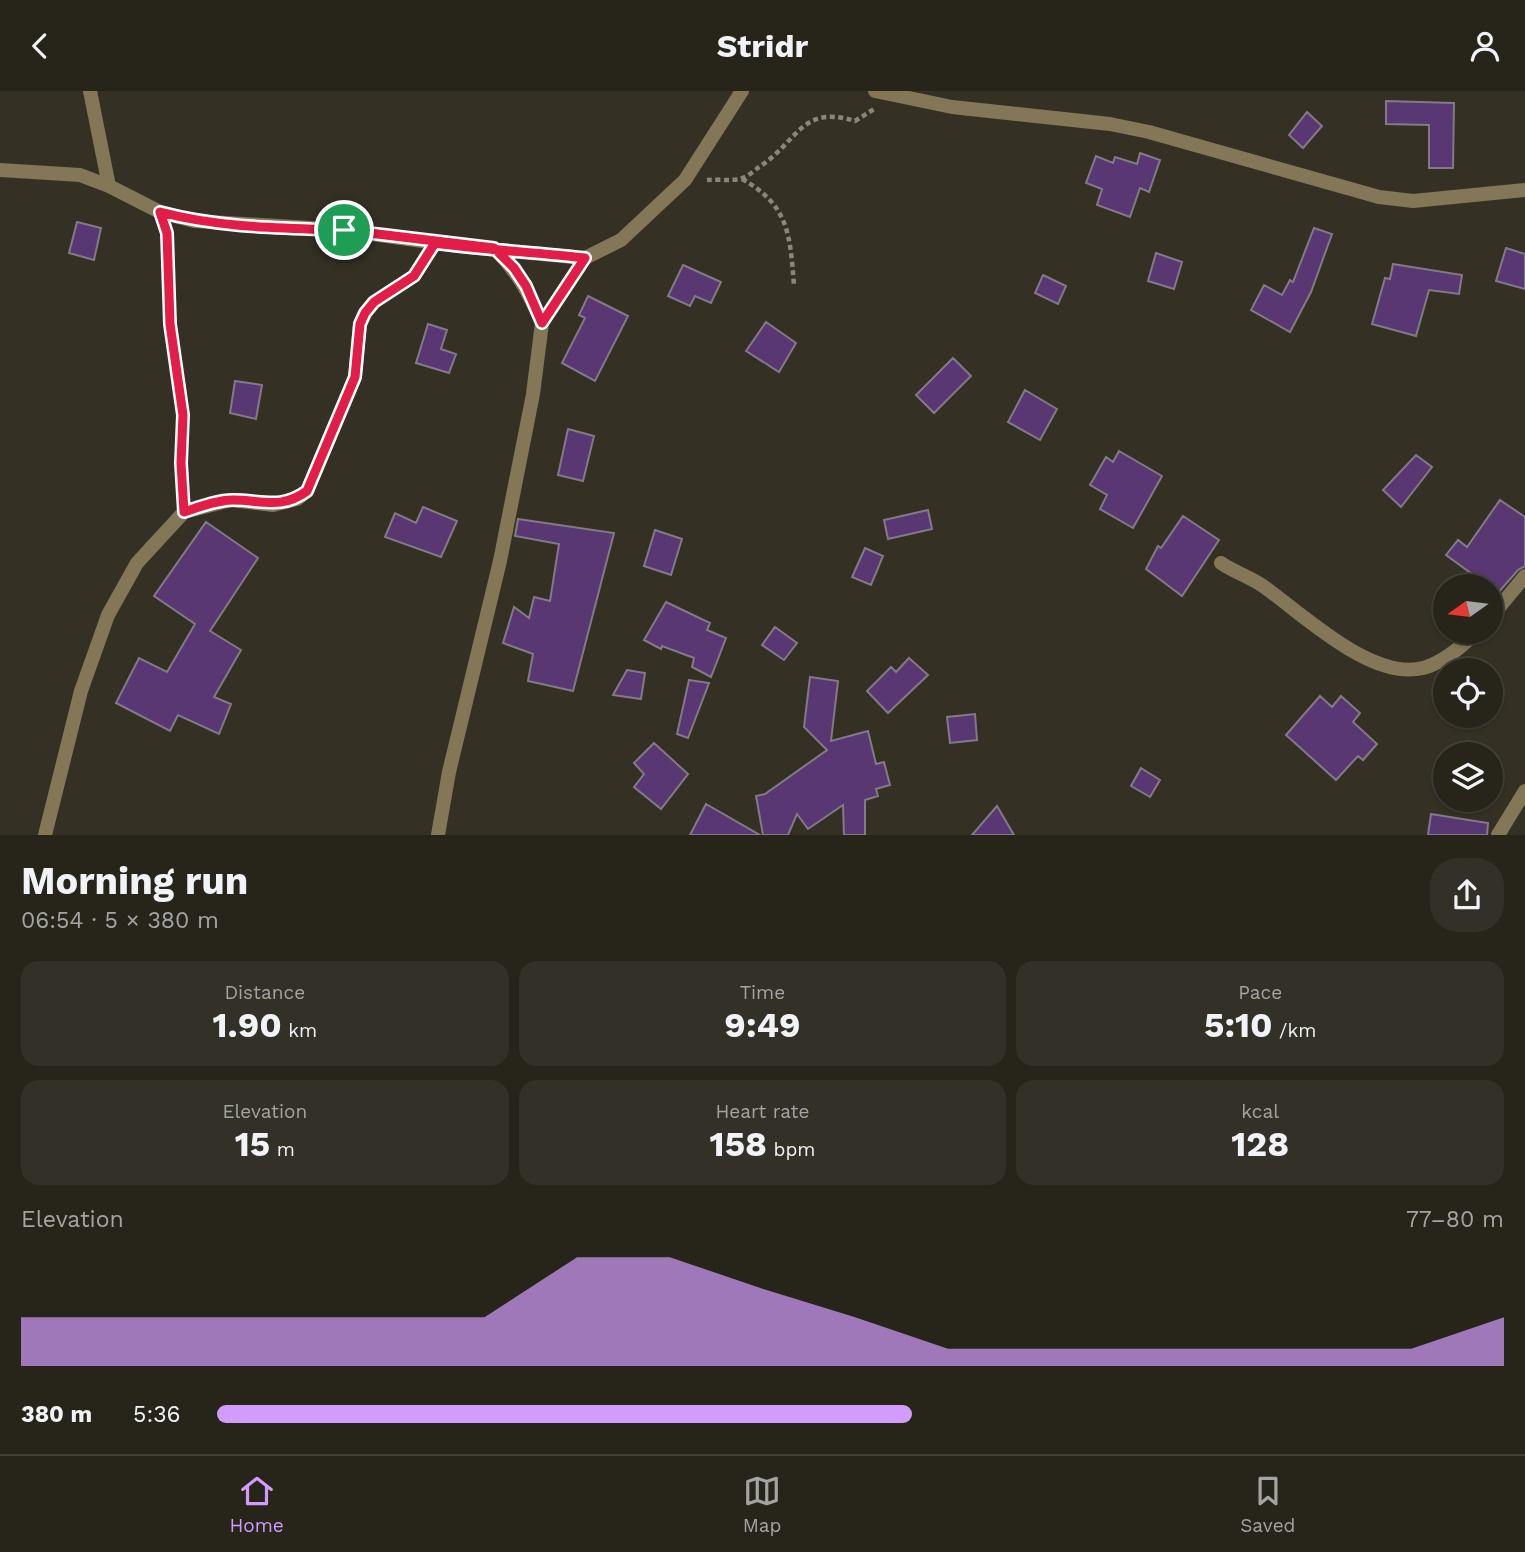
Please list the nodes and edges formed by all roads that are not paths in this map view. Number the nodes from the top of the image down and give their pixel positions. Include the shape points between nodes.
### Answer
1 (90, 91) edge
2 (742, 91) edge
3 (875, 91) edge
4 (0, 170) edge
5 (109, 185) junction
6 (1525, 190) edge
7 (435, 243) junction
8 (494, 248) junction
9 (585, 258) junction
10 (542, 323) junction
11 (1221, 562) dead end
12 (1525, 576) edge
13 (1503, 603) edge
14 (1461, 644) edge
15 (1525, 791) edge
16 (45, 835) edge
17 (438, 835) edge
18 (1498, 835) edge

1 - 5 street
2 - 9 street via 685,180 621,240
3 - 6 street via 952,107 1110,124 1379,197 1413,201
4 - 5 street via 80,175
5 - 7 street via 160,212 194,221 344,230
7 - 8 street
7 - 16 street via 414,276 365,313 355,377 307,491 273,505 231,500 184,512 137,563 108,615 81,691
8 - 9 street
8 - 10 street via 526,286
9 - 10 street
10 - 17 street via 500,561
11 - 14 street via 1360,654 1398,669 1422,669
12 - 13 street
15 - 18 street

